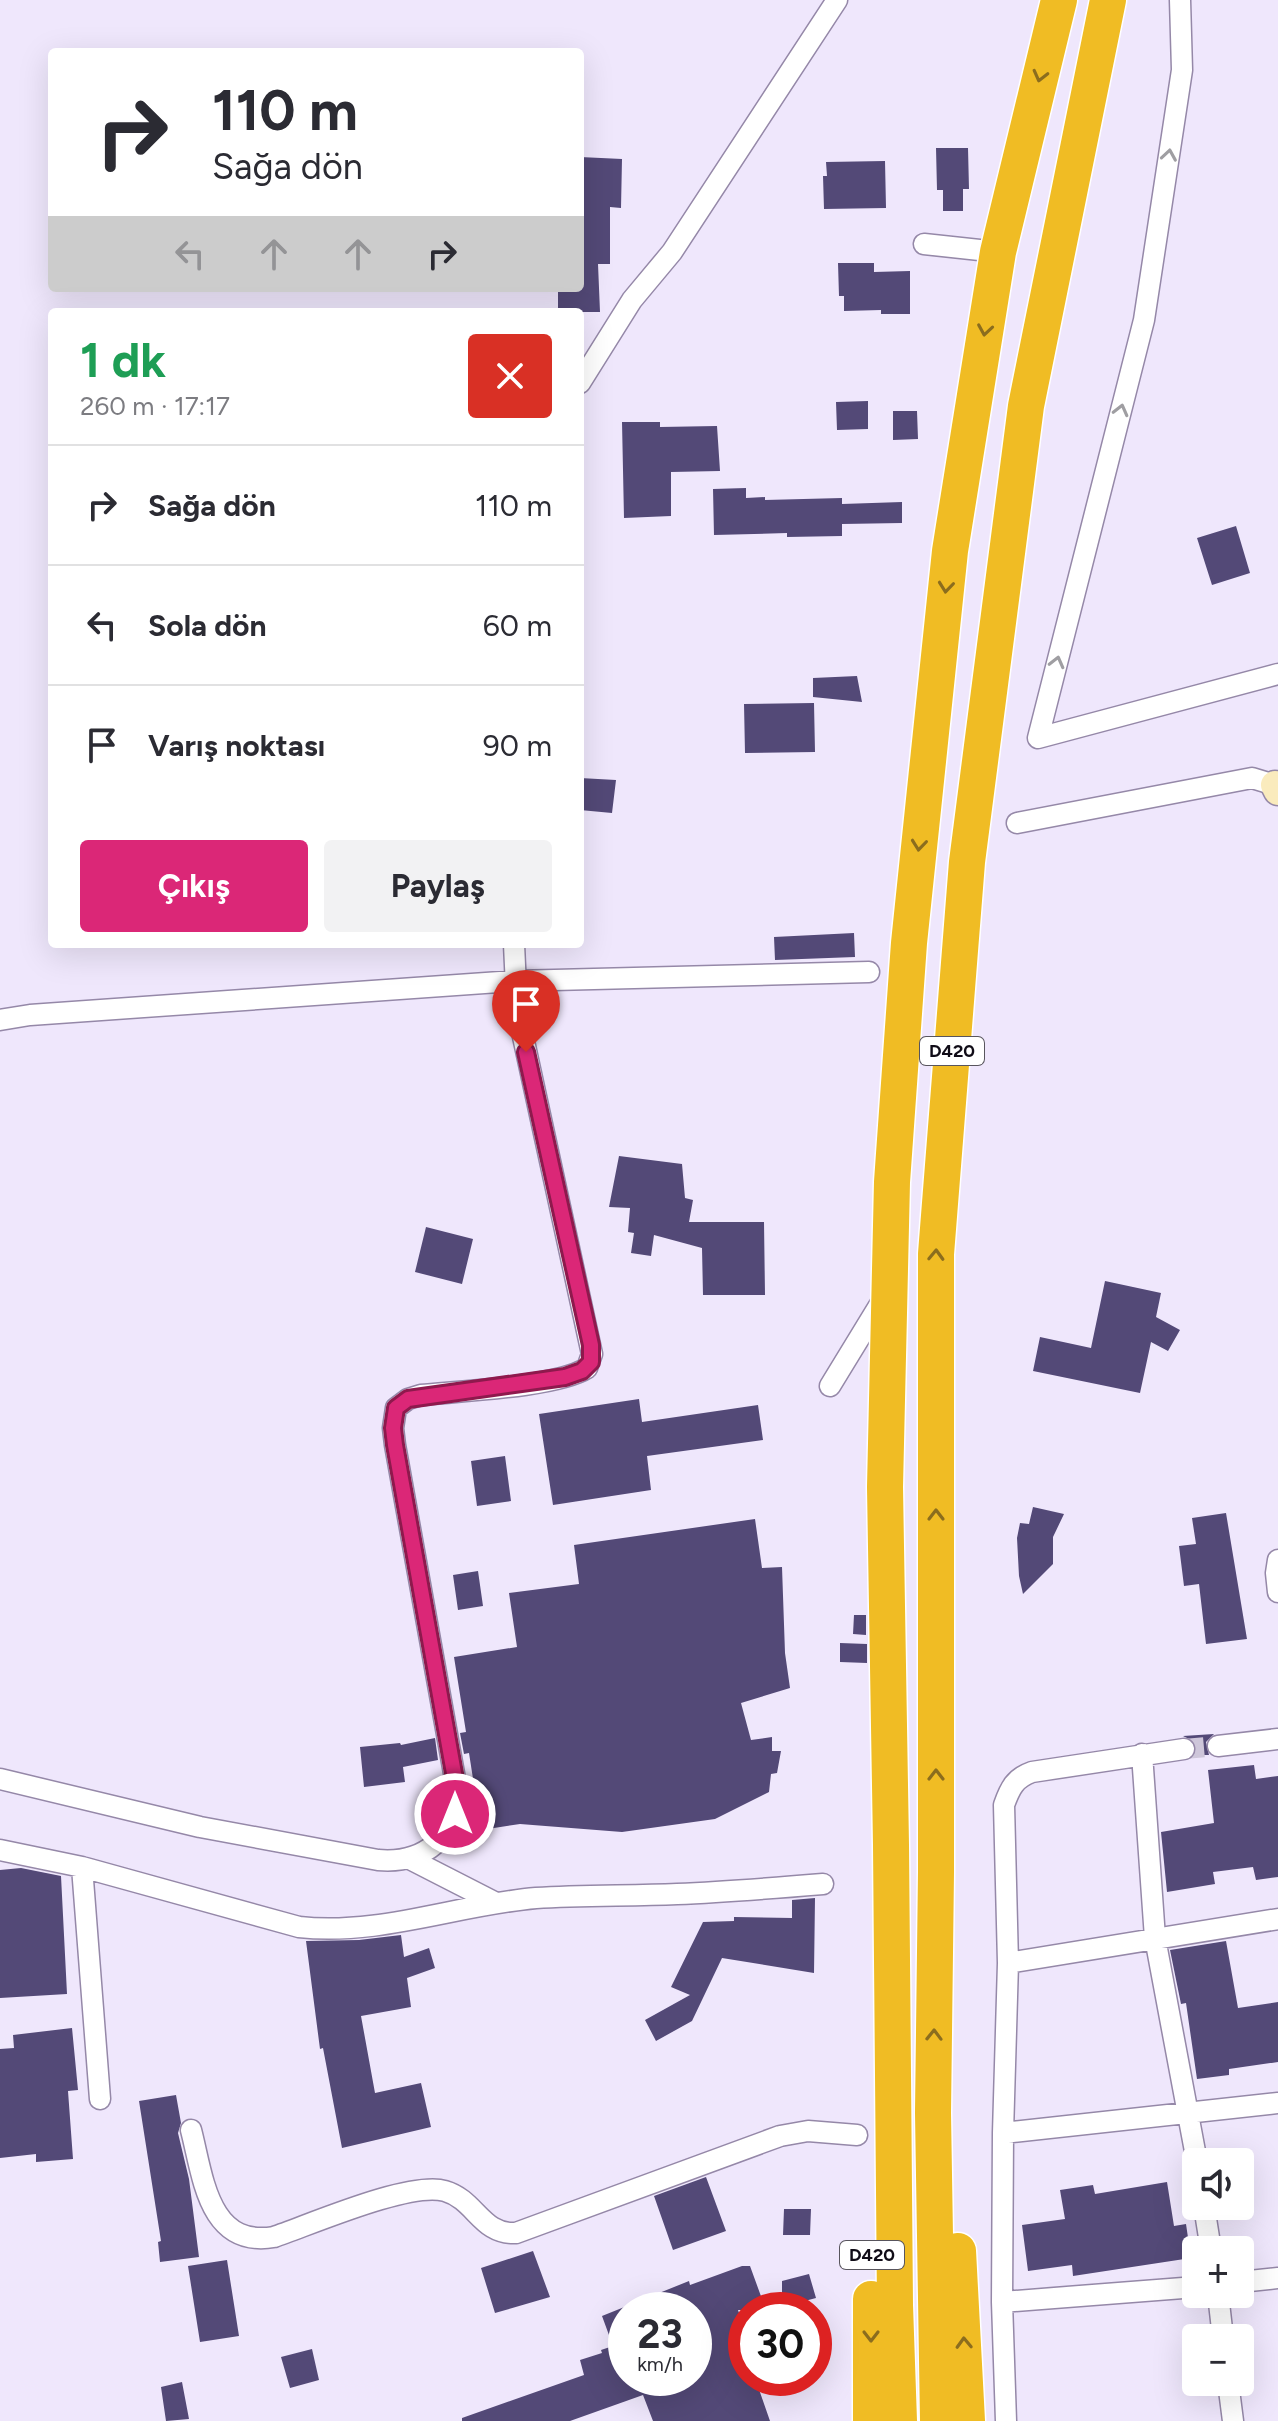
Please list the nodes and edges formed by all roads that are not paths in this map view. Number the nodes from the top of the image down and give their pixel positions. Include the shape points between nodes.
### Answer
1 (837, 0) edge
2 (1059, 0) edge
3 (1108, 0) edge
4 (1180, 0) edge
5 (924, 244) dead end
6 (998, 252) junction
7 (584, 377) edge
8 (1278, 674) edge
9 (1276, 788) edge
10 (1017, 823) dead end
11 (514, 948) edge
12 (869, 972) dead end
13 (514, 981) junction
14 (0, 1020) edge
15 (890, 1289) junction
16 (830, 1386) dead end
17 (1278, 1560) edge
18 (1278, 1592) edge
19 (1278, 1739) edge
20 (1218, 1746) tunnel mouth
21 (1184, 1749) tunnel mouth
22 (1142, 1754) junction
23 (0, 1779) edge
24 (0, 1850) edge
25 (410, 1859) junction
26 (82, 1867) junction
27 (823, 1884) dead end
28 (496, 1903) junction
29 (1278, 1919) edge
30 (1155, 1938) junction
31 (1008, 1963) junction
32 (893, 2092) junction
33 (100, 2099) dead end
34 (1278, 2103) edge
35 (1189, 2111) junction
36 (933, 2113) junction
37 (191, 2130) dead end
38 (1003, 2133) junction
39 (857, 2135) dead end
40 (1195, 2148) edge
41 (1278, 2278) edge
42 (1254, 2281) edge
43 (1182, 2288) edge
44 (1002, 2302) junction
45 (1230, 2396) edge
46 (871, 2421) edge
47 (899, 2421) edge
48 (938, 2421) edge
49 (967, 2421) edge
50 (1006, 2421) edge
51 (1233, 2421) edge

1 - 7 street
2 -> 6 highway, D420
36 -> 3 highway, D420 via 936,1254 967,862 1026,406
8 -> 4 street via 1038,738 1144,320 1182,70
5 - 6 street
6 -> 15 highway, D420 via 950,551 929,740 892,1182
9 - 10 street via 1252,778
11 - 13 street
12 - 13 street
13 - 14 street
13 - 25 street via 592,1354 587,1368 576,1374 421,1395 396,1408 395,1445 457,1790 448,1828 429,1849
15 - 16 street
15 - 32 highway, D420 via 885,1487
17 - 18 street
19 - 20 street
21 - 22 street
22 - 30 street
22 - 31 street via 1032,1772 1010,1788 1003,1821
23 - 25 street via 200,1827 378,1860
24 - 26 street
25 - 28 street
26 - 28 street via 322,1929 390,1924
26 - 33 street
27 - 28 street
29 - 30 street
30 - 31 street
30 - 35 street
31 - 38 street
32 -> 46 highway, D420 via 873,2186
32 - 47 highway
34 - 35 street
35 - 38 street
35 - 40 street
36 - 48 highway
49 -> 36 highway, D420 via 954,2177
37 - 39 street via 210,2203 238,2233 260,2240 401,2193 434,2189 458,2196 497,2231 516,2233 780,2136 808,2131
38 - 44 street
41 - 42 street
43 - 44 street
44 - 50 street
45 - 51 street

